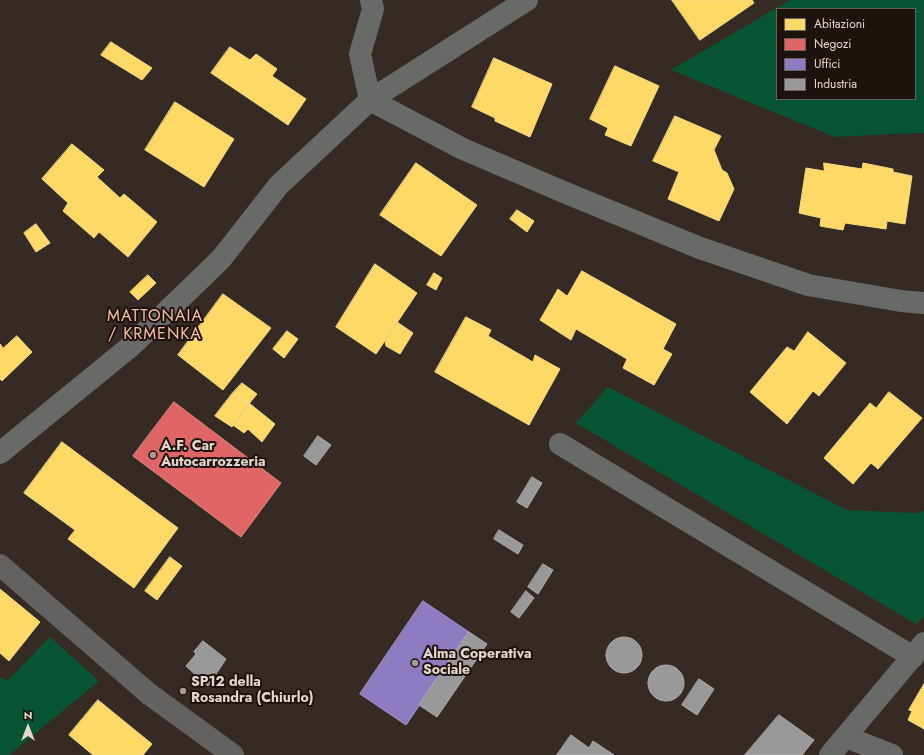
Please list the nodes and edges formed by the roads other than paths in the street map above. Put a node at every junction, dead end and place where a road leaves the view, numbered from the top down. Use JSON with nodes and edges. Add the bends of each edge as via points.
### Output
{"nodes":[{"id":1,"x":371,"y":0,"type":"edge"},
{"id":2,"x":527,"y":0,"type":"edge"},
{"id":3,"x":370,"y":100,"type":"junction"},
{"id":4,"x":924,"y":303,"type":"edge"},
{"id":5,"x":560,"y":444,"type":"dead end"},
{"id":6,"x":0,"y":453,"type":"edge"},
{"id":7,"x":0,"y":565,"type":"edge"},
{"id":8,"x":918,"y":650,"type":"edge"},
{"id":9,"x":846,"y":737,"type":"junction"},
{"id":10,"x":233,"y":755,"type":"edge"},
{"id":11,"x":830,"y":755,"type":"edge"},
{"id":12,"x":892,"y":755,"type":"edge"}],
"edges":[{"from":1,"to":3,"type":"street","via":[[373,9],[360,54]]},
{"from":2,"to":3,"type":"street"},
{"from":3,"to":4,"type":"street","via":[[463,149],[700,248],[808,285]]},
{"from":3,"to":6,"type":"street","via":[[279,185],[221,259],[142,335]]},
{"from":5,"to":8,"type":"street"},
{"from":7,"to":10,"type":"main road","via":[[149,694]]},
{"from":8,"to":9,"type":"street"},
{"from":9,"to":11,"type":"street"},
{"from":9,"to":12,"type":"street"}]}
